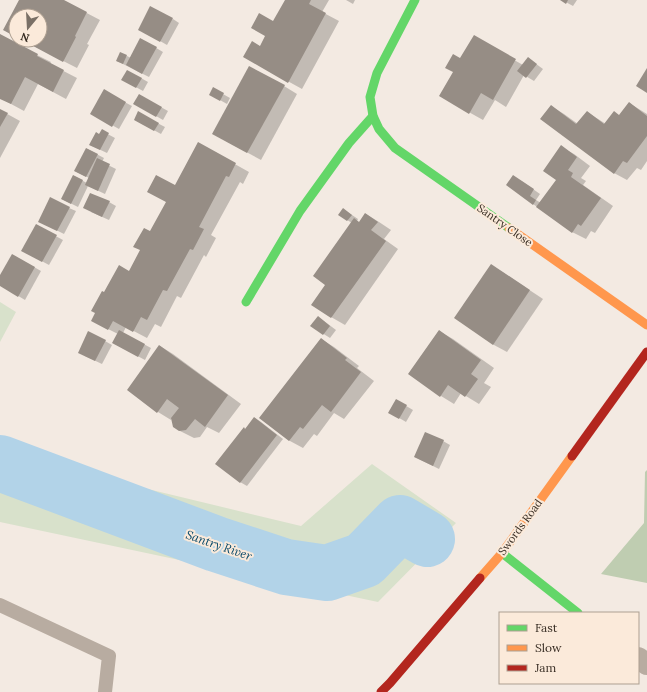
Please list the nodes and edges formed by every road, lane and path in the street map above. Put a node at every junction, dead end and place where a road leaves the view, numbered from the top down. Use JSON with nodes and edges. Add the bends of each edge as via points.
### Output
{"nodes":[{"id":1,"x":415,"y":0,"type":"edge"},
{"id":2,"x":373,"y":116,"type":"junction"},
{"id":3,"x":246,"y":302,"type":"dead end"},
{"id":4,"x":647,"y":325,"type":"edge"},
{"id":5,"x":647,"y":352,"type":"edge"},
{"id":6,"x":502,"y":553,"type":"junction"},
{"id":7,"x":0,"y":605,"type":"edge"},
{"id":8,"x":577,"y":612,"type":"edge"},
{"id":9,"x":105,"y":692,"type":"edge"},
{"id":10,"x":380,"y":692,"type":"edge"}],
"edges":[{"from":1,"to":2,"type":"street","name":"Santry Close","via":[[377,73],[370,97]]},
{"from":2,"to":3,"type":"street","via":[[300,211]]},
{"from":2,"to":4,"type":"street","name":"Santry Close","via":[[379,129],[395,148]]},
{"from":5,"to":6,"type":"street","name":"Swords Road"},
{"from":6,"to":8,"type":"street"},
{"from":6,"to":10,"type":"street","name":"Swords Road"},
{"from":7,"to":9,"type":"lane","via":[[109,656]]}]}
